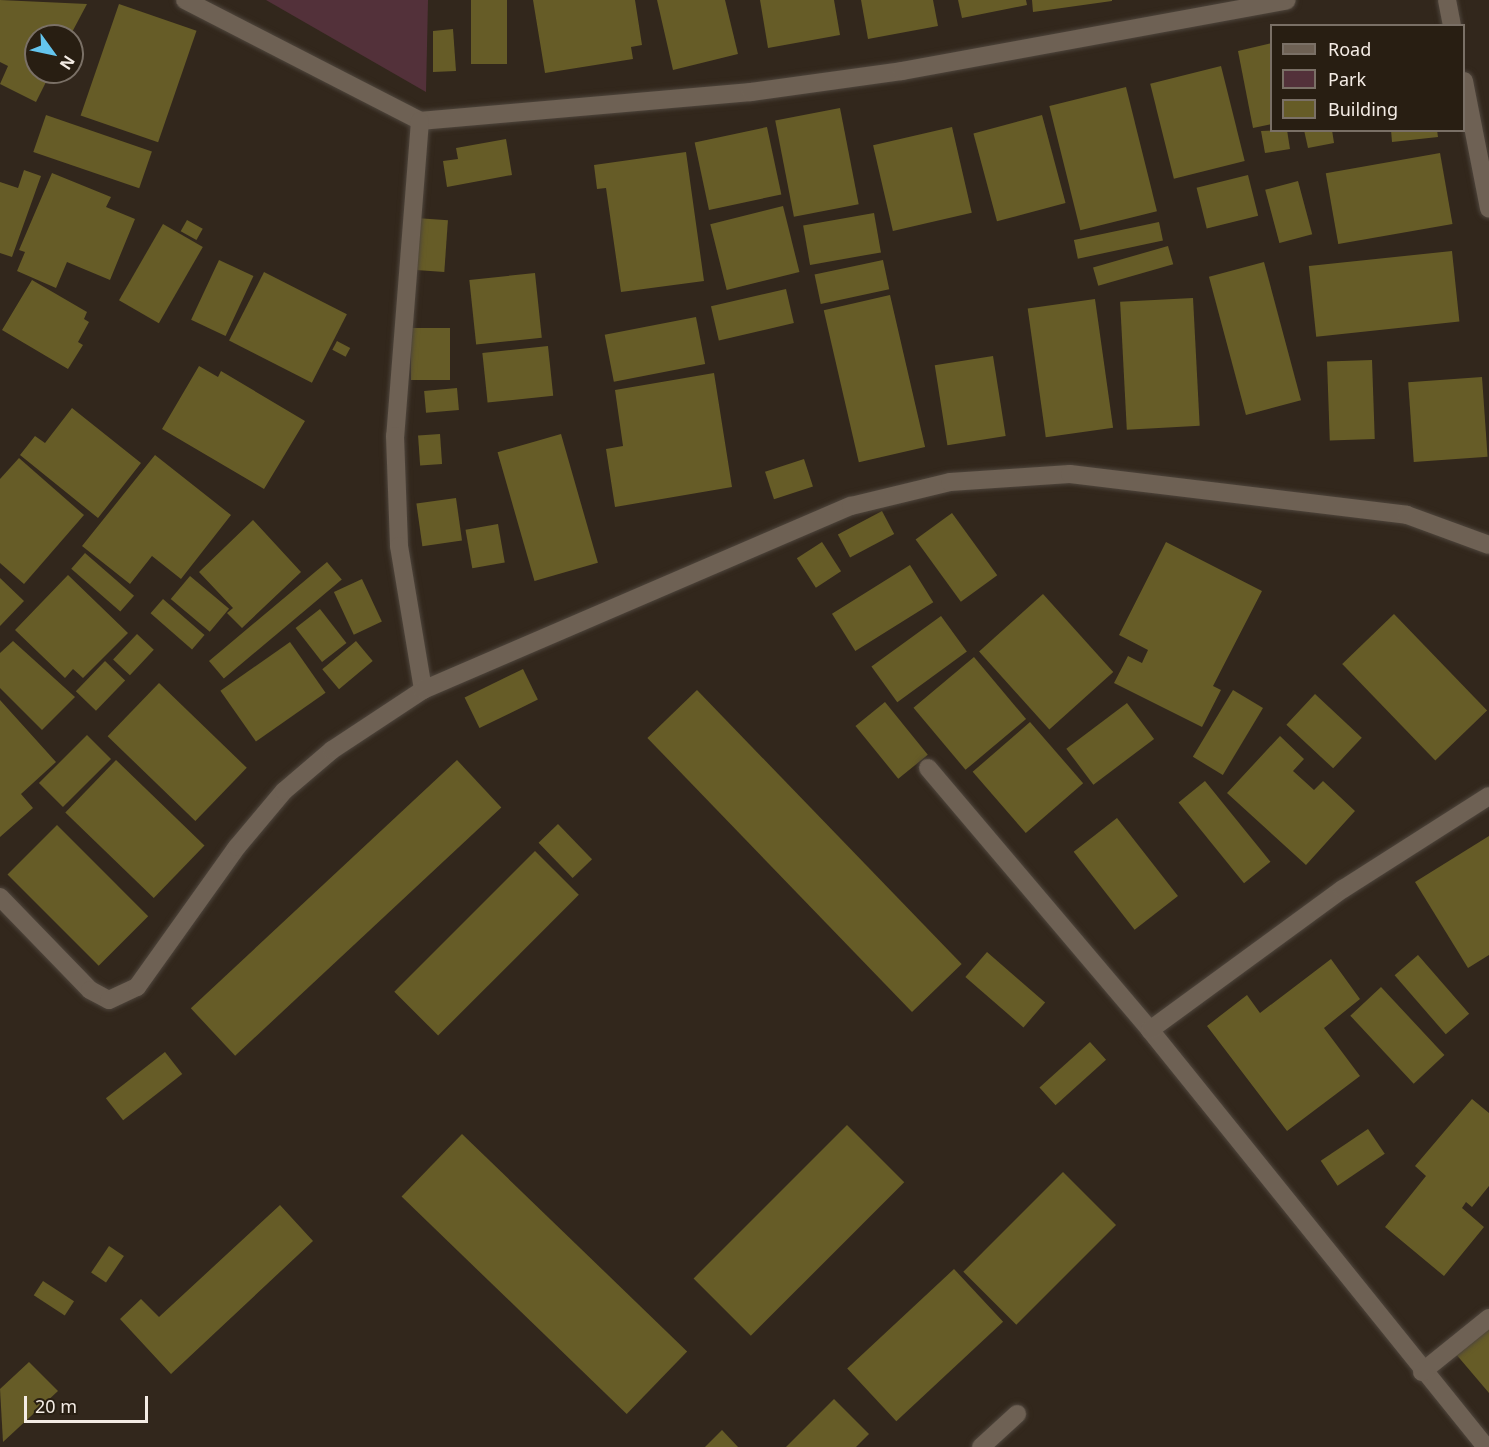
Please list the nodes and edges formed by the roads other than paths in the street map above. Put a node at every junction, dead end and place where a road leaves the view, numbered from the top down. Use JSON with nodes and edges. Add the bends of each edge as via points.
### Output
{"nodes":[{"id":1,"x":185,"y":0,"type":"edge"},
{"id":2,"x":1287,"y":0,"type":"edge"},
{"id":3,"x":1447,"y":0,"type":"edge"},
{"id":4,"x":1452,"y":24,"type":"edge"},
{"id":5,"x":1465,"y":86,"type":"edge"},
{"id":6,"x":420,"y":121,"type":"junction"},
{"id":7,"x":1489,"y":209,"type":"edge"},
{"id":8,"x":1489,"y":545,"type":"edge"},
{"id":9,"x":423,"y":690,"type":"junction"},
{"id":10,"x":928,"y":768,"type":"dead end"},
{"id":11,"x":1489,"y":796,"type":"edge"},
{"id":12,"x":0,"y":897,"type":"edge"},
{"id":13,"x":1150,"y":1030,"type":"junction"},
{"id":14,"x":1489,"y":1318,"type":"edge"},
{"id":15,"x":1422,"y":1372,"type":"junction"},
{"id":16,"x":1017,"y":1414,"type":"dead end"},
{"id":17,"x":981,"y":1447,"type":"edge"},
{"id":18,"x":1486,"y":1447,"type":"edge"}],
"edges":[{"from":1,"to":6,"type":"street"},
{"from":2,"to":6,"type":"street","via":[[902,72],[751,92]]},
{"from":3,"to":4,"type":"street"},
{"from":5,"to":7,"type":"street"},
{"from":6,"to":9,"type":"street","via":[[395,436],[399,546]]},
{"from":8,"to":9,"type":"street","via":[[1407,515],[1082,476],[950,482],[851,506]]},
{"from":9,"to":12,"type":"street","via":[[332,750],[284,792],[237,847],[137,987],[109,1000],[90,990]]},
{"from":10,"to":13,"type":"street"},
{"from":11,"to":13,"type":"street","via":[[1343,889]]},
{"from":13,"to":15,"type":"street"},
{"from":14,"to":15,"type":"street"},
{"from":15,"to":18,"type":"street"},
{"from":16,"to":17,"type":"street"}]}
